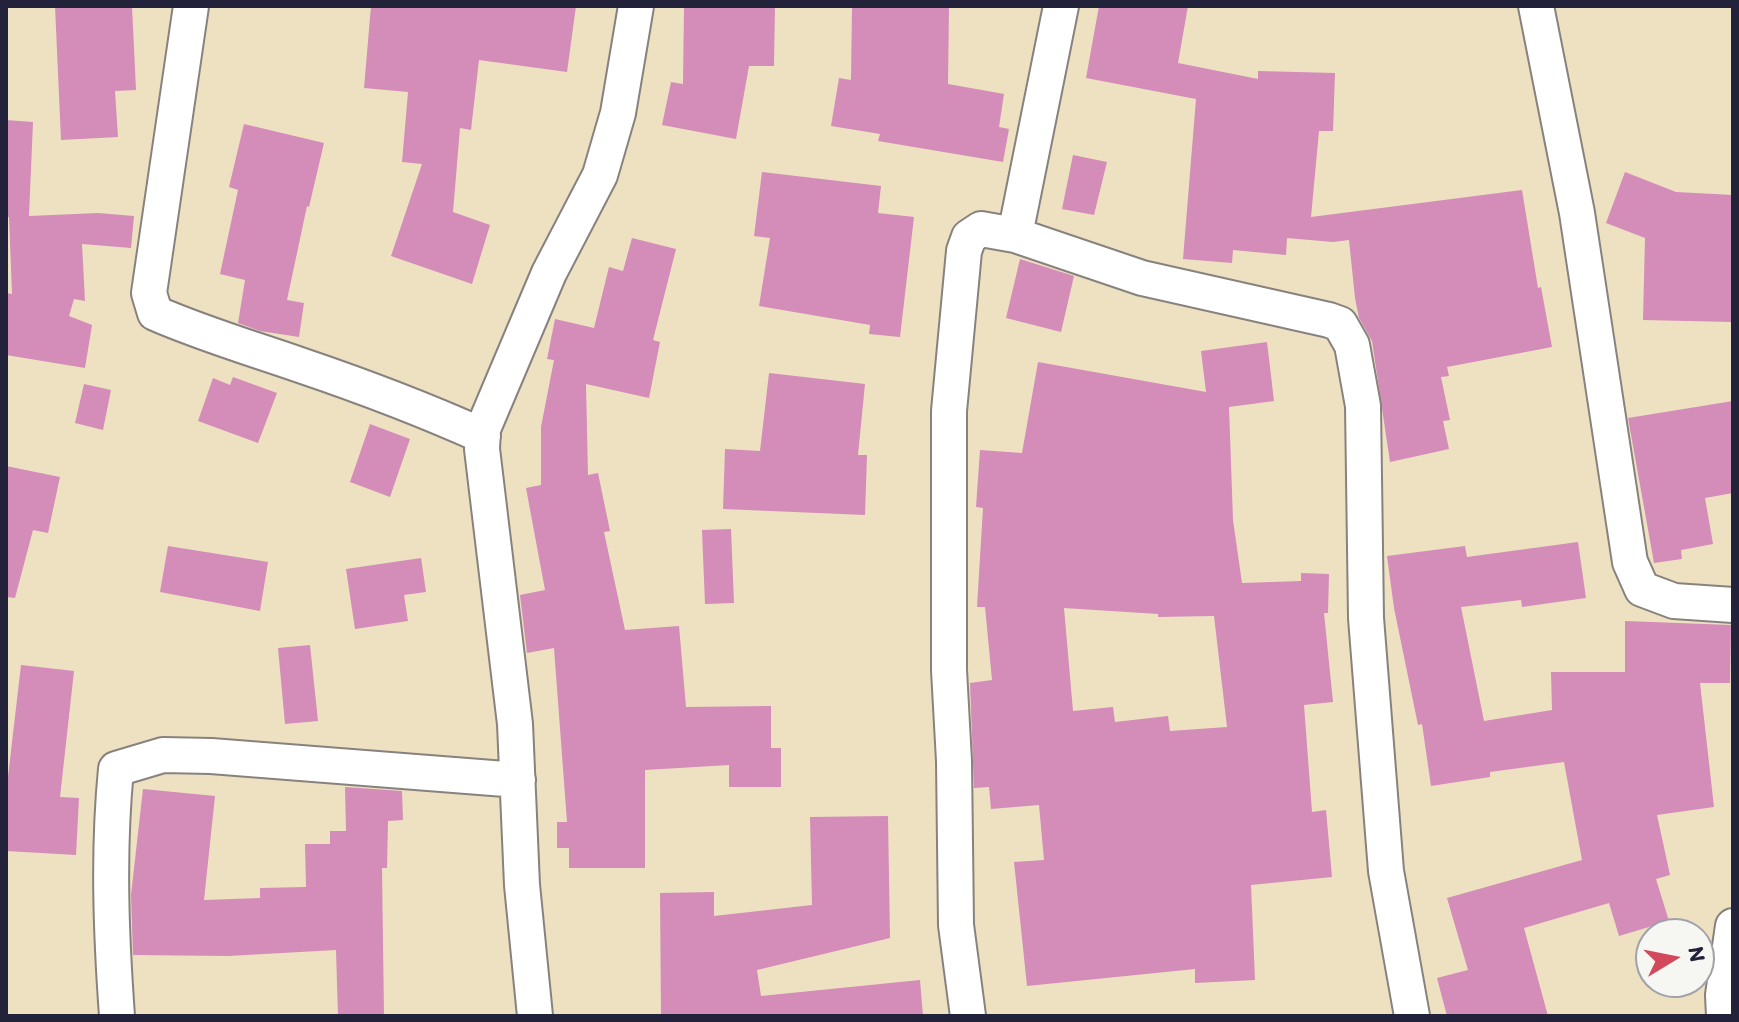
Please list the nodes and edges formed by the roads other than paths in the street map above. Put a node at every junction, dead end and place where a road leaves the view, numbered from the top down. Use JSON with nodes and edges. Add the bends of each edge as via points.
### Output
{"nodes":[{"id":1,"x":191,"y":6,"type":"edge"},
{"id":2,"x":636,"y":6,"type":"edge"},
{"id":3,"x":1061,"y":6,"type":"edge"},
{"id":4,"x":1536,"y":6,"type":"edge"},
{"id":5,"x":1015,"y":235,"type":"junction"},
{"id":6,"x":483,"y":436,"type":"junction"},
{"id":7,"x":1733,"y":605,"type":"edge"},
{"id":8,"x":518,"y":780,"type":"junction"},
{"id":9,"x":1733,"y":926,"type":"edge"},
{"id":10,"x":117,"y":1016,"type":"edge"},
{"id":11,"x":535,"y":1016,"type":"edge"},
{"id":12,"x":968,"y":1016,"type":"edge"},
{"id":13,"x":1412,"y":1016,"type":"edge"},
{"id":14,"x":1724,"y":1016,"type":"edge"}],
"edges":[{"from":1,"to":6,"type":"street","via":[[149,293],[155,313]]},
{"from":2,"to":6,"type":"street","via":[[618,113],[600,175],[549,273]]},
{"from":3,"to":5,"type":"street"},
{"from":4,"to":7,"type":"street","via":[[1577,213],[1630,562],[1642,589],[1674,601]]},
{"from":5,"to":12,"type":"street","via":[[981,229],[969,237],[949,411],[956,925]]},
{"from":5,"to":13,"type":"street","via":[[1142,278],[1329,320],[1346,331],[1363,406],[1366,618],[1386,871]]},
{"from":6,"to":8,"type":"street"},
{"from":8,"to":10,"type":"street","via":[[211,756],[163,755],[116,769],[111,923]]},
{"from":8,"to":11,"type":"street"},
{"from":9,"to":14,"type":"street"}]}
